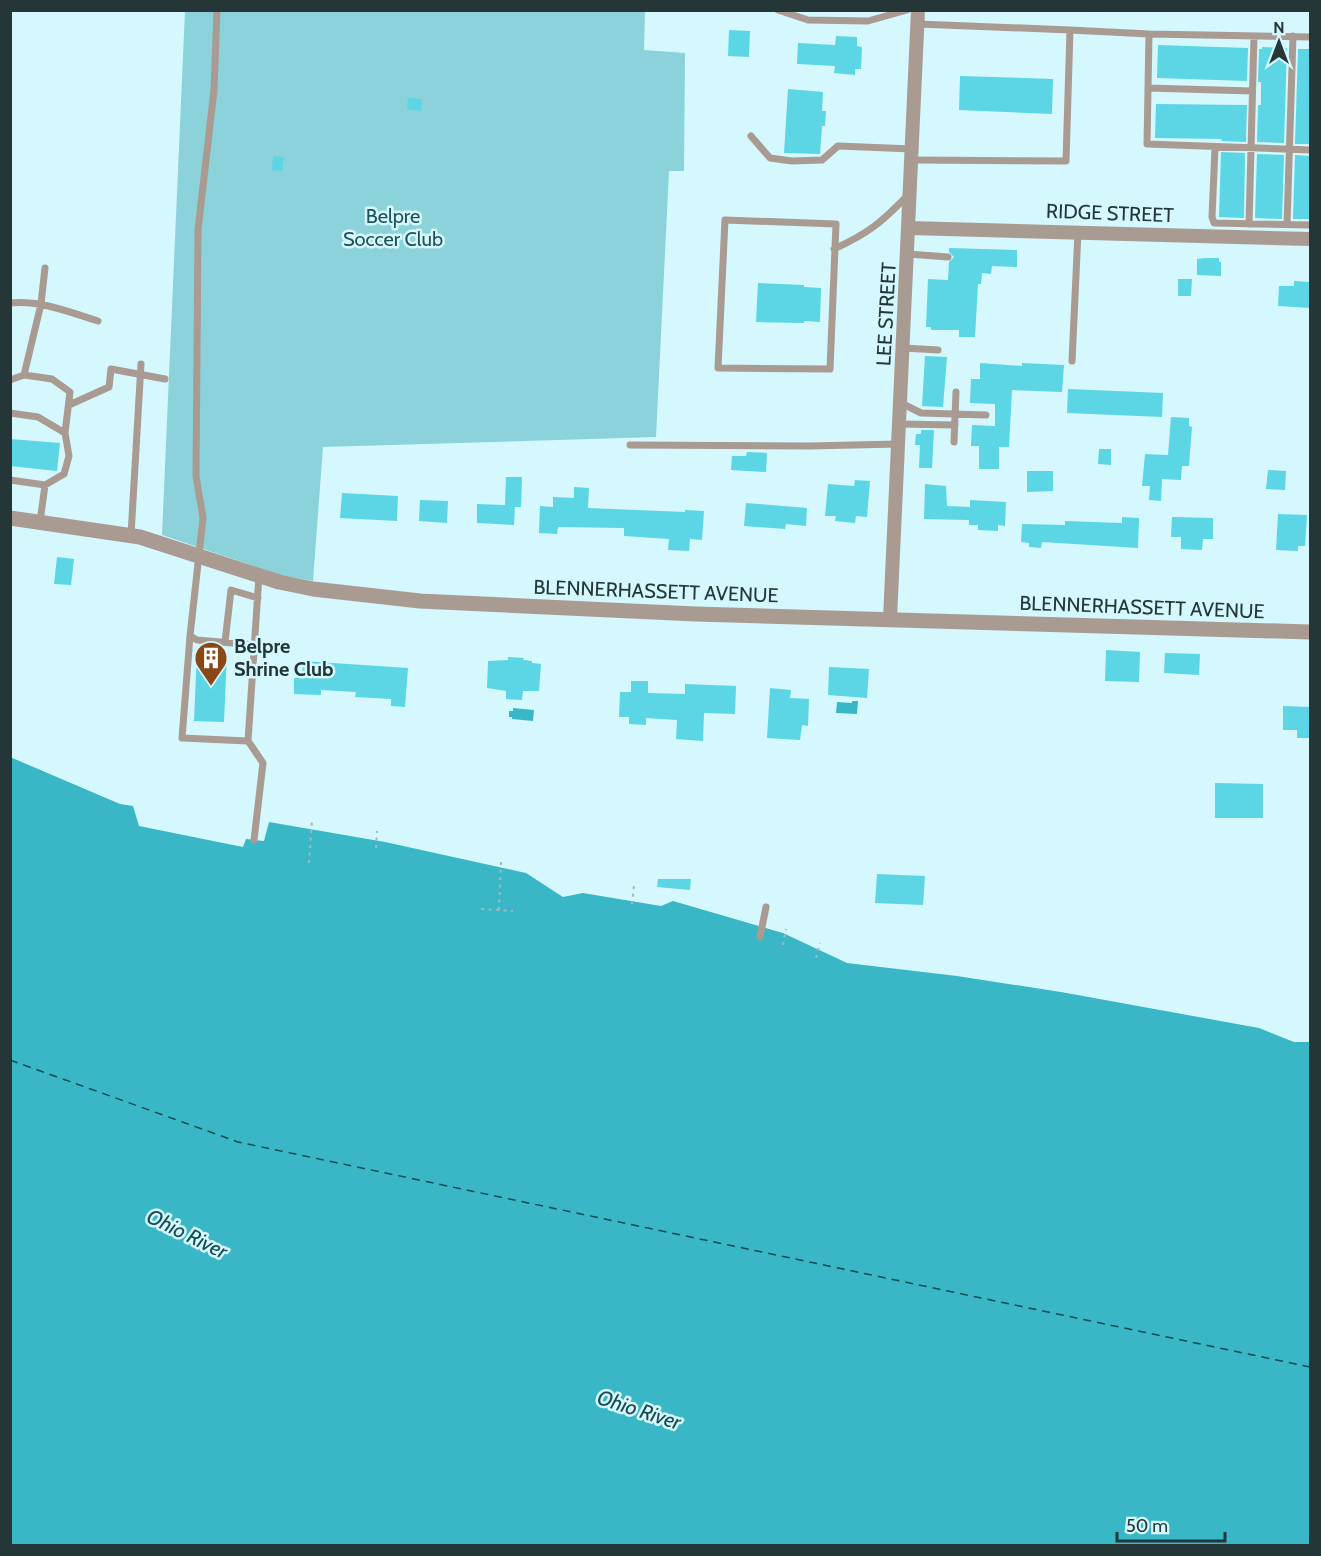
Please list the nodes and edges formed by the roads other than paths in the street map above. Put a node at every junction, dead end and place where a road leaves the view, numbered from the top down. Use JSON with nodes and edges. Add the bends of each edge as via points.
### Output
{"nodes":[{"id":1,"x":217,"y":10,"type":"edge"},
{"id":2,"x":778,"y":10,"type":"edge"},
{"id":3,"x":907,"y":10,"type":"edge"},
{"id":4,"x":892,"y":12,"type":"edge"},
{"id":5,"x":918,"y":17,"type":"edge"},
{"id":6,"x":1071,"y":30,"type":"junction"},
{"id":7,"x":1149,"y":34,"type":"junction"},
{"id":8,"x":1254,"y":36,"type":"junction"},
{"id":9,"x":1293,"y":36,"type":"junction"},
{"id":10,"x":1311,"y":37,"type":"edge"},
{"id":11,"x":1148,"y":88,"type":"junction"},
{"id":12,"x":1252,"y":91,"type":"junction"},
{"id":13,"x":751,"y":136,"type":"dead end"},
{"id":14,"x":1215,"y":148,"type":"junction"},
{"id":15,"x":1251,"y":148,"type":"junction"},
{"id":16,"x":1289,"y":149,"type":"junction"},
{"id":17,"x":1311,"y":150,"type":"edge"},
{"id":18,"x":912,"y":155,"type":"junction"},
{"id":19,"x":910,"y":192,"type":"junction"},
{"id":20,"x":1249,"y":224,"type":"junction"},
{"id":21,"x":1287,"y":225,"type":"junction"},
{"id":22,"x":1311,"y":225,"type":"edge"},
{"id":23,"x":909,"y":228,"type":"junction"},
{"id":24,"x":1078,"y":231,"type":"junction"},
{"id":25,"x":1311,"y":239,"type":"edge"},
{"id":26,"x":834,"y":249,"type":"junction"},
{"id":27,"x":908,"y":254,"type":"junction"},
{"id":28,"x":948,"y":256,"type":"dead end"},
{"id":29,"x":45,"y":268,"type":"dead end"},
{"id":30,"x":10,"y":303,"type":"edge"},
{"id":31,"x":41,"y":304,"type":"junction"},
{"id":32,"x":98,"y":321,"type":"dead end"},
{"id":33,"x":904,"y":348,"type":"junction"},
{"id":34,"x":938,"y":350,"type":"dead end"},
{"id":35,"x":1072,"y":362,"type":"dead end"},
{"id":36,"x":141,"y":364,"type":"dead end"},
{"id":37,"x":141,"y":374,"type":"junction"},
{"id":38,"x":24,"y":375,"type":"junction"},
{"id":39,"x":165,"y":379,"type":"dead end"},
{"id":40,"x":10,"y":380,"type":"edge"},
{"id":41,"x":956,"y":392,"type":"dead end"},
{"id":42,"x":901,"y":403,"type":"junction"},
{"id":43,"x":69,"y":405,"type":"junction"},
{"id":44,"x":10,"y":413,"type":"edge"},
{"id":45,"x":955,"y":414,"type":"junction"},
{"id":46,"x":986,"y":415,"type":"dead end"},
{"id":47,"x":900,"y":424,"type":"junction"},
{"id":48,"x":955,"y":425,"type":"junction"},
{"id":49,"x":65,"y":434,"type":"junction"},
{"id":50,"x":954,"y":442,"type":"dead end"},
{"id":51,"x":899,"y":444,"type":"junction"},
{"id":52,"x":630,"y":445,"type":"dead end"},
{"id":53,"x":10,"y":480,"type":"edge"},
{"id":54,"x":45,"y":485,"type":"junction"},
{"id":55,"x":10,"y":518,"type":"edge"},
{"id":56,"x":40,"y":522,"type":"junction"},
{"id":57,"x":131,"y":535,"type":"junction"},
{"id":58,"x":199,"y":555,"type":"junction"},
{"id":59,"x":259,"y":575,"type":"junction"},
{"id":60,"x":258,"y":598,"type":"junction"},
{"id":61,"x":891,"y":619,"type":"junction"},
{"id":62,"x":1311,"y":632,"type":"edge"},
{"id":63,"x":190,"y":636,"type":"junction"},
{"id":64,"x":225,"y":642,"type":"junction"},
{"id":65,"x":255,"y":645,"type":"junction"},
{"id":66,"x":248,"y":741,"type":"junction"},
{"id":67,"x":254,"y":840,"type":"dead end"},
{"id":68,"x":766,"y":907,"type":"dead end"},
{"id":69,"x":760,"y":937,"type":"dead end"}],
"edges":[{"from":1,"to":58,"type":"lane","via":[[214,90],[198,230],[196,476],[203,518]]},
{"from":2,"to":4,"type":"lane","via":[[808,20],[868,21]]},
{"from":3,"to":4,"type":"lane"},
{"from":5,"to":6,"type":"lane"},
{"from":5,"to":18,"type":"street","name":"LEE STREET"},
{"from":6,"to":7,"type":"lane"},
{"from":6,"to":18,"type":"lane","via":[[1066,161]]},
{"from":7,"to":8,"type":"lane"},
{"from":7,"to":11,"type":"lane"},
{"from":8,"to":9,"type":"lane"},
{"from":8,"to":12,"type":"lane"},
{"from":9,"to":10,"type":"lane"},
{"from":9,"to":16,"type":"lane"},
{"from":11,"to":12,"type":"lane"},
{"from":11,"to":14,"type":"lane","via":[[1147,144]]},
{"from":12,"to":15,"type":"lane"},
{"from":13,"to":18,"type":"lane","via":[[770,158],[792,161],[822,160],[838,146]]},
{"from":14,"to":15,"type":"lane"},
{"from":14,"to":20,"type":"lane","via":[[1214,223]]},
{"from":15,"to":16,"type":"lane"},
{"from":15,"to":20,"type":"lane"},
{"from":16,"to":17,"type":"lane"},
{"from":16,"to":21,"type":"lane"},
{"from":18,"to":19,"type":"street","name":"LEE STREET"},
{"from":19,"to":23,"type":"street","name":"LEE STREET"},
{"from":19,"to":26,"type":"lane","via":[[862,237]]},
{"from":20,"to":21,"type":"lane"},
{"from":21,"to":22,"type":"lane"},
{"from":23,"to":24,"type":"street","name":"RIDGE STREET"},
{"from":23,"to":27,"type":"street","name":"LEE STREET"},
{"from":24,"to":25,"type":"street","name":"RIDGE STREET"},
{"from":24,"to":35,"type":"lane"},
{"from":26,"to":26,"type":"lane","via":[[830,369],[718,368],[725,220],[836,224]]},
{"from":27,"to":28,"type":"lane"},
{"from":27,"to":33,"type":"street","name":"LEE STREET"},
{"from":29,"to":31,"type":"lane"},
{"from":30,"to":31,"type":"lane"},
{"from":31,"to":32,"type":"lane"},
{"from":31,"to":38,"type":"lane"},
{"from":33,"to":34,"type":"lane"},
{"from":33,"to":42,"type":"street","name":"LEE STREET"},
{"from":36,"to":37,"type":"lane"},
{"from":37,"to":39,"type":"lane"},
{"from":37,"to":43,"type":"lane","via":[[111,369],[109,387]]},
{"from":37,"to":57,"type":"lane"},
{"from":38,"to":40,"type":"lane"},
{"from":38,"to":43,"type":"lane","via":[[52,379],[70,392]]},
{"from":41,"to":45,"type":"lane"},
{"from":42,"to":45,"type":"lane","via":[[921,413]]},
{"from":42,"to":47,"type":"street","name":"LEE STREET"},
{"from":43,"to":49,"type":"lane"},
{"from":44,"to":49,"type":"lane","via":[[38,417]]},
{"from":45,"to":46,"type":"lane"},
{"from":45,"to":48,"type":"lane"},
{"from":47,"to":48,"type":"lane"},
{"from":47,"to":51,"type":"street","name":"LEE STREET"},
{"from":48,"to":50,"type":"lane"},
{"from":49,"to":54,"type":"lane","via":[[69,456],[64,474]]},
{"from":51,"to":52,"type":"lane"},
{"from":51,"to":61,"type":"street","name":"LEE STREET"},
{"from":53,"to":54,"type":"lane"},
{"from":54,"to":56,"type":"lane"},
{"from":55,"to":56,"type":"street","name":"BLENNERHASSETT AVENUE"},
{"from":56,"to":57,"type":"street","name":"BLENNERHASSETT AVENUE"},
{"from":57,"to":58,"type":"street","name":"BLENNERHASSETT AVENUE"},
{"from":58,"to":59,"type":"street","name":"BLENNERHASSETT AVENUE"},
{"from":58,"to":63,"type":"lane"},
{"from":59,"to":60,"type":"lane"},
{"from":59,"to":61,"type":"street","name":"BLENNERHASSETT AVENUE","via":[[313,590],[420,602]]},
{"from":60,"to":64,"type":"lane","via":[[231,590]]},
{"from":60,"to":65,"type":"lane"},
{"from":61,"to":62,"type":"street","name":"BLENNERHASSETT AVENUE"},
{"from":63,"to":64,"type":"lane"},
{"from":63,"to":66,"type":"lane","via":[[182,738]]},
{"from":64,"to":65,"type":"lane"},
{"from":65,"to":66,"type":"lane"},
{"from":66,"to":67,"type":"lane","via":[[263,763]]},
{"from":68,"to":69,"type":"lane"}]}
